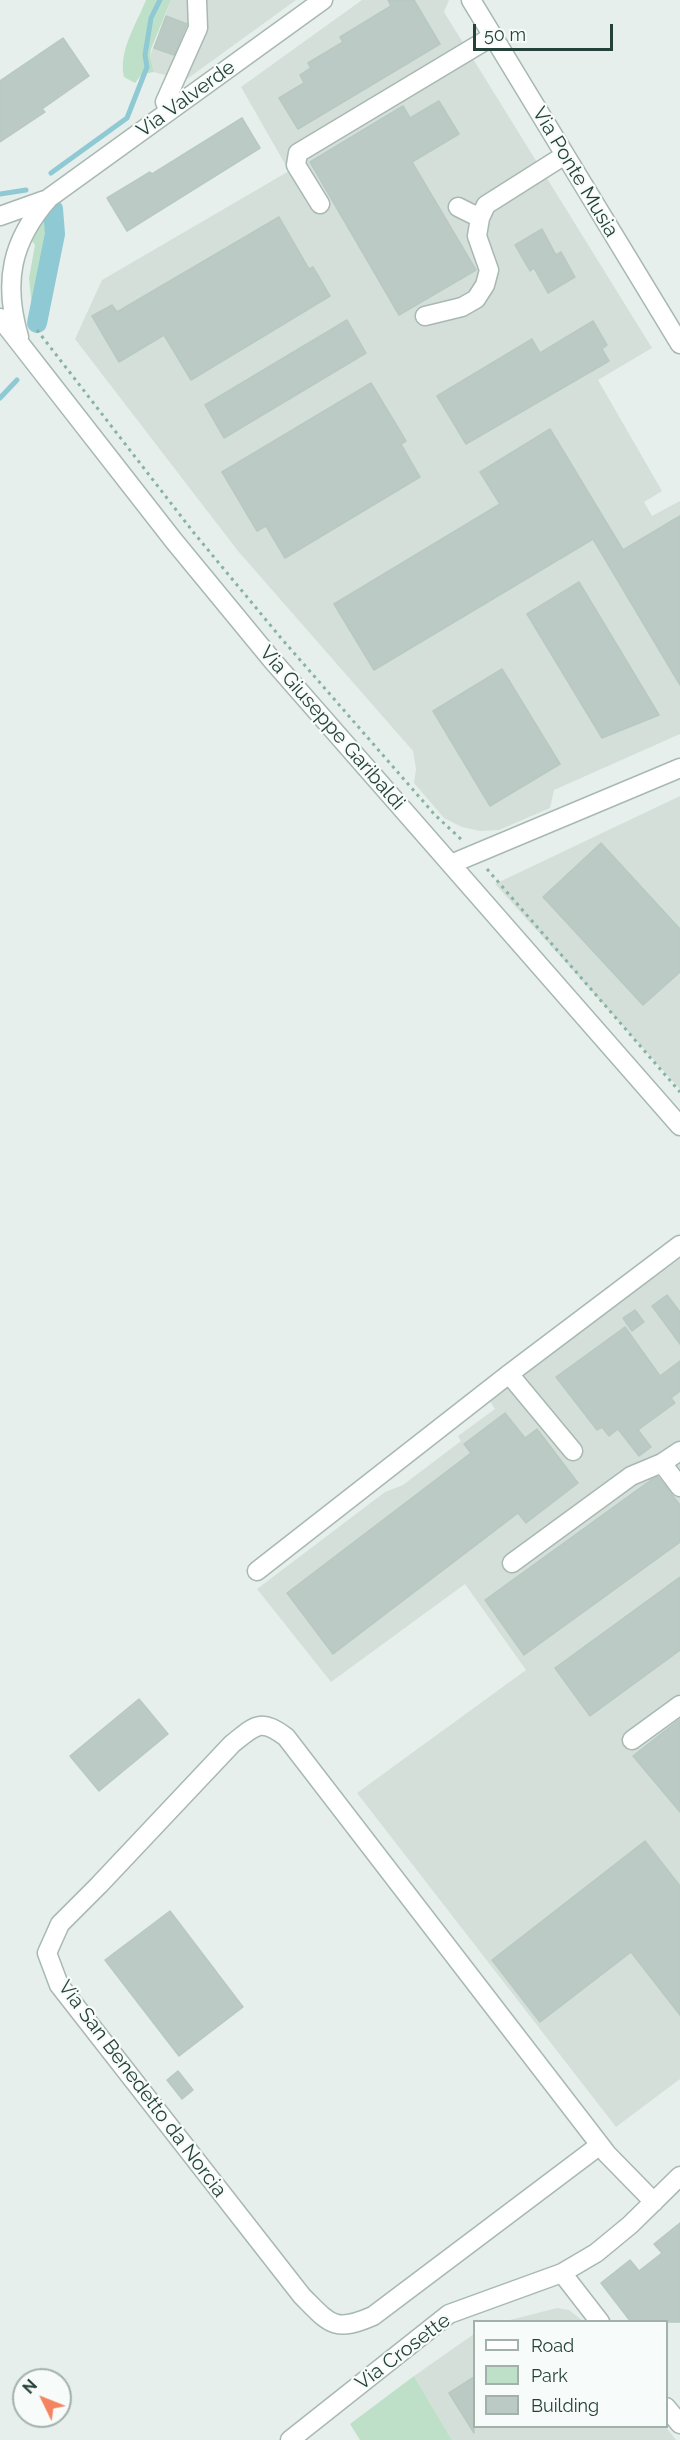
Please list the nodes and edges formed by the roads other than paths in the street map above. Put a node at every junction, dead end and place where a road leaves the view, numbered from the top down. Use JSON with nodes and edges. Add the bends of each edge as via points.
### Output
{"nodes":[{"id":1,"x":197,"y":0,"type":"edge"},
{"id":2,"x":323,"y":0,"type":"edge"},
{"id":3,"x":471,"y":0,"type":"edge"},
{"id":4,"x":493,"y":36,"type":"junction"},
{"id":5,"x":169,"y":111,"type":"junction"},
{"id":6,"x":565,"y":154,"type":"junction"},
{"id":7,"x":49,"y":198,"type":"junction"},
{"id":8,"x":320,"y":204,"type":"dead end"},
{"id":9,"x":458,"y":207,"type":"dead end"},
{"id":10,"x":0,"y":216,"type":"edge"},
{"id":11,"x":480,"y":218,"type":"junction"},
{"id":12,"x":7,"y":260,"type":"edge"},
{"id":13,"x":425,"y":316,"type":"dead end"},
{"id":14,"x":0,"y":318,"type":"edge"},
{"id":15,"x":21,"y":344,"type":"junction"},
{"id":16,"x":680,"y":344,"type":"edge"},
{"id":17,"x":680,"y":768,"type":"edge"},
{"id":18,"x":451,"y":864,"type":"junction"},
{"id":19,"x":680,"y":1126,"type":"edge"},
{"id":20,"x":680,"y":1245,"type":"edge"},
{"id":21,"x":509,"y":1374,"type":"junction"},
{"id":22,"x":573,"y":1451,"type":"dead end"},
{"id":23,"x":680,"y":1451,"type":"edge"},
{"id":24,"x":662,"y":1463,"type":"junction"},
{"id":25,"x":680,"y":1487,"type":"edge"},
{"id":26,"x":512,"y":1563,"type":"dead end"},
{"id":27,"x":257,"y":1571,"type":"dead end"},
{"id":28,"x":680,"y":1705,"type":"edge"},
{"id":29,"x":632,"y":1740,"type":"dead end"},
{"id":30,"x":600,"y":2145,"type":"junction"},
{"id":31,"x":680,"y":2176,"type":"edge"},
{"id":32,"x":654,"y":2202,"type":"junction"},
{"id":33,"x":562,"y":2273,"type":"junction"},
{"id":34,"x":598,"y":2320,"type":"edge"},
{"id":35,"x":668,"y":2409,"type":"edge"},
{"id":36,"x":680,"y":2424,"type":"edge"},
{"id":37,"x":290,"y":2440,"type":"edge"}],
"edges":[{"from":1,"to":5,"type":"street","via":[[198,28],[165,102]]},
{"from":2,"to":5,"type":"street","name":"Via Valverde"},
{"from":3,"to":4,"type":"street","name":"Via Ponte Musia"},
{"from":4,"to":6,"type":"street","name":"Via Ponte Musia"},
{"from":4,"to":8,"type":"street","via":[[298,153],[296,165]]},
{"from":5,"to":7,"type":"street","name":"Via Valverde"},
{"from":6,"to":11,"type":"street","via":[[486,205]]},
{"from":6,"to":16,"type":"street","name":"Via Ponte Musia"},
{"from":7,"to":10,"type":"street","name":"Via Valverde"},
{"from":7,"to":12,"type":"street","name":"Via Valverde"},
{"from":9,"to":11,"type":"street"},
{"from":11,"to":13,"type":"street","via":[[477,236],[489,270],[485,285],[476,299],[462,307]]},
{"from":12,"to":15,"type":"street","name":"Via Valverde"},
{"from":14,"to":15,"type":"street","name":"Via Giuseppe Garibaldi"},
{"from":15,"to":18,"type":"street","name":"Via Giuseppe Garibaldi","via":[[272,660]]},
{"from":17,"to":18,"type":"street"},
{"from":18,"to":19,"type":"street","name":"Via Giuseppe Garibaldi"},
{"from":20,"to":21,"type":"street"},
{"from":21,"to":22,"type":"street"},
{"from":21,"to":27,"type":"street"},
{"from":23,"to":24,"type":"street"},
{"from":24,"to":25,"type":"street"},
{"from":24,"to":26,"type":"street","via":[[631,1476]]},
{"from":28,"to":29,"type":"street"},
{"from":30,"to":30,"type":"street","name":"Via San Benedetto da Norcia","via":[[286,1737],[271,1726],[250,1730],[232,1744],[60,1924],[47,1953],[59,1985],[302,2296],[329,2322],[351,2326],[373,2316]]},
{"from":30,"to":32,"type":"street","name":"Via San Benedetto da Norcia"},
{"from":31,"to":32,"type":"street","name":"Via Crosette"},
{"from":32,"to":33,"type":"street","name":"Via Crosette","via":[[596,2253]]},
{"from":33,"to":34,"type":"street"},
{"from":33,"to":37,"type":"street","name":"Via Crosette","via":[[449,2314]]},
{"from":35,"to":36,"type":"street"}]}
